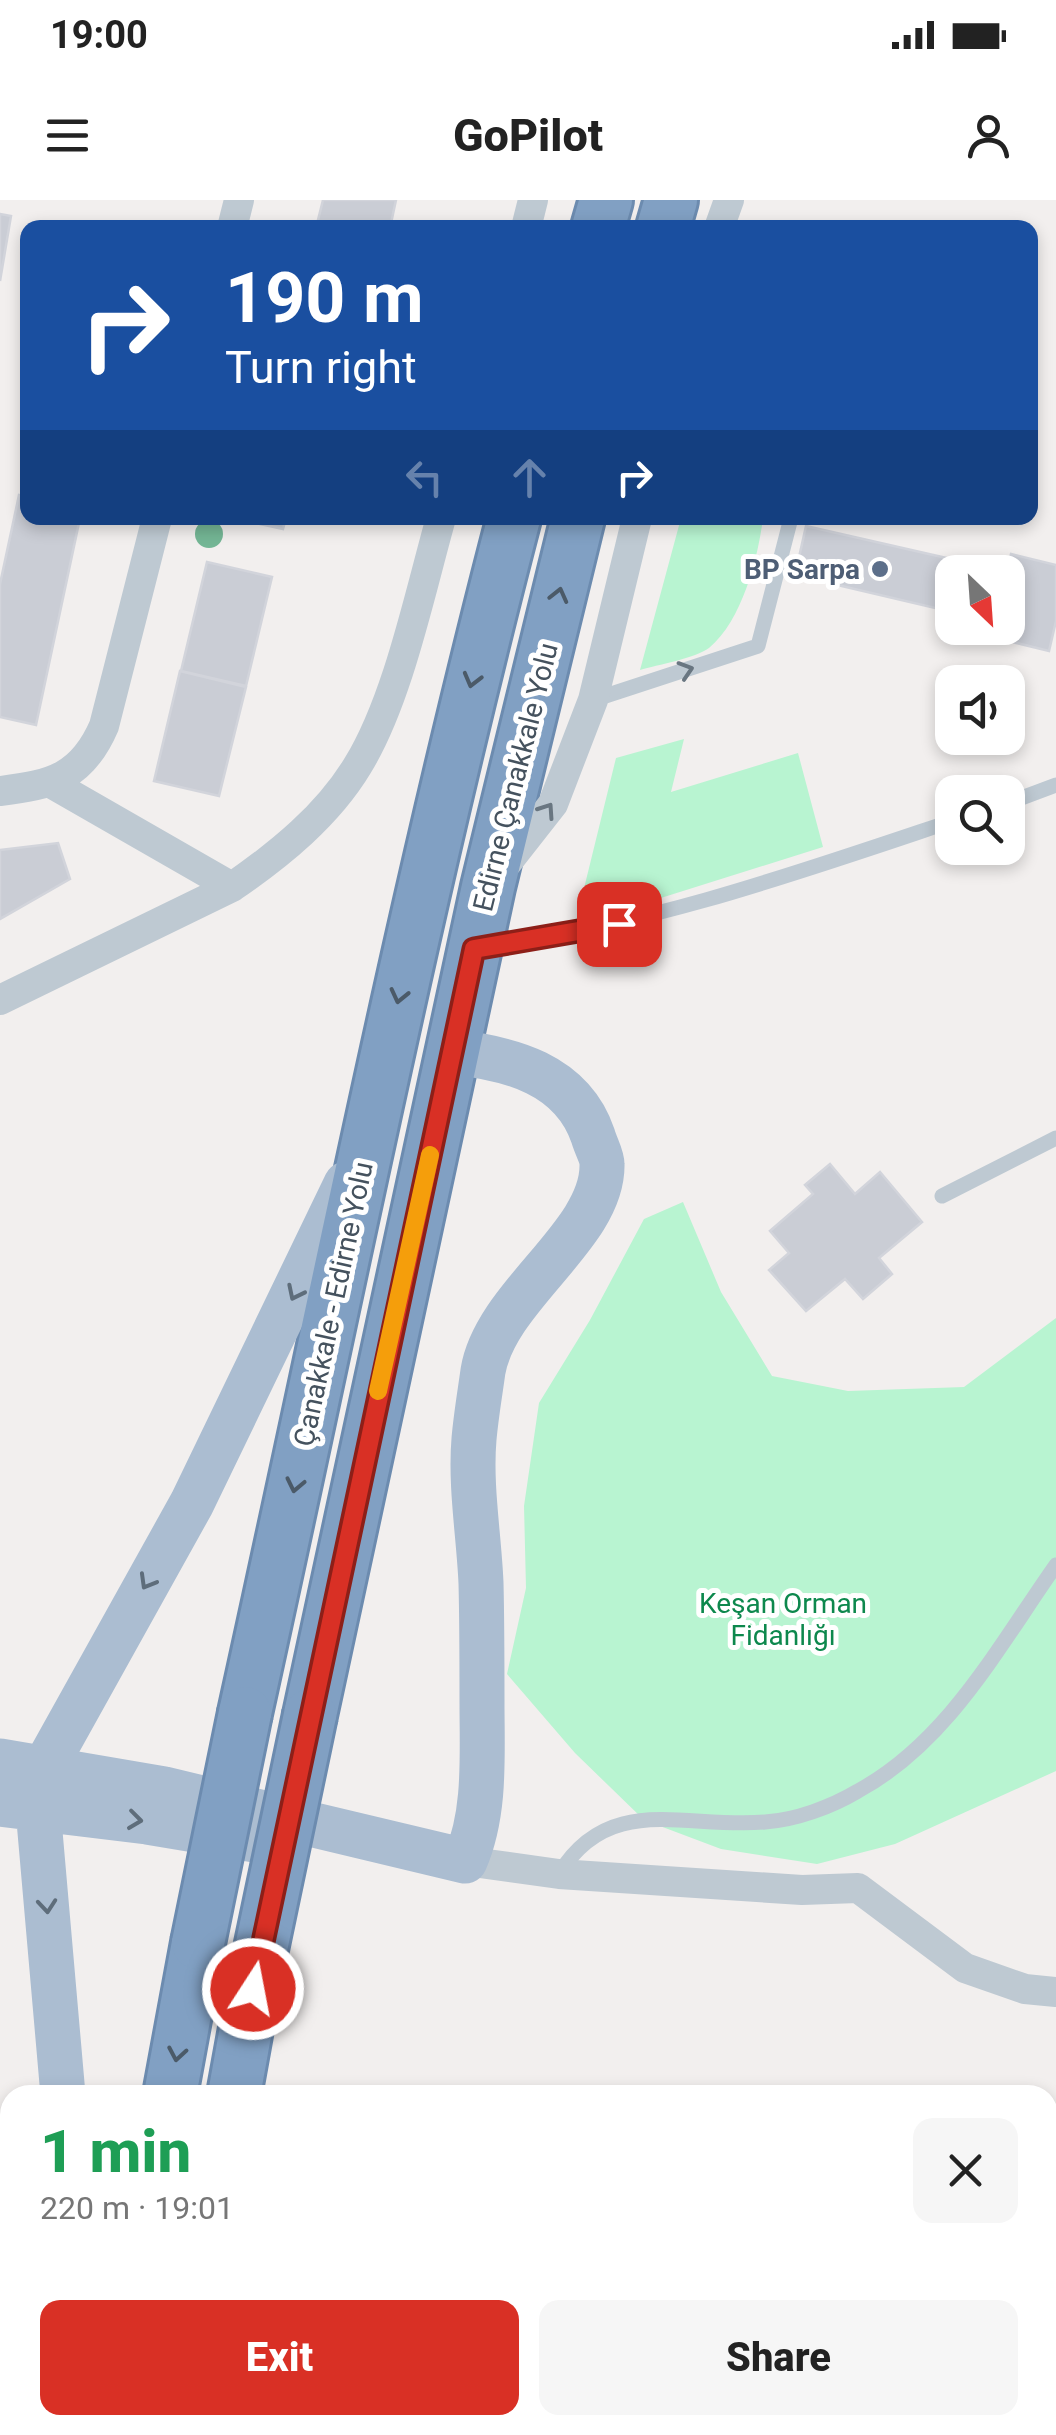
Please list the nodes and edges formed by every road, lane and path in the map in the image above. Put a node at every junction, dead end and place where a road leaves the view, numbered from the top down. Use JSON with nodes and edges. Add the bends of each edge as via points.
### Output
{"nodes":[{"id":1,"x":156,"y":525,"type":"edge"},
{"id":2,"x":439,"y":525,"type":"edge"},
{"id":3,"x":512,"y":525,"type":"edge"},
{"id":4,"x":576,"y":525,"type":"edge"},
{"id":5,"x":635,"y":525,"type":"edge"},
{"id":6,"x":789,"y":525,"type":"edge"},
{"id":7,"x":594,"y":700,"type":"junction"},
{"id":8,"x":49,"y":782,"type":"junction"},
{"id":9,"x":1056,"y":785,"type":"edge"},
{"id":10,"x":0,"y":791,"type":"edge"},
{"id":11,"x":1025,"y":797,"type":"edge"},
{"id":12,"x":935,"y":827,"type":"edge"},
{"id":13,"x":232,"y":887,"type":"junction"},
{"id":14,"x":488,"y":887,"type":"junction"},
{"id":15,"x":474,"y":949,"type":"junction"},
{"id":16,"x":0,"y":1000,"type":"edge"},
{"id":17,"x":452,"y":1052,"type":"junction"},
{"id":18,"x":1056,"y":1138,"type":"edge"},
{"id":19,"x":366,"y":1142,"type":"junction"},
{"id":20,"x":942,"y":1196,"type":"dead end"},
{"id":21,"x":1056,"y":1566,"type":"edge"},
{"id":22,"x":0,"y":1761,"type":"edge"},
{"id":23,"x":27,"y":1794,"type":"edge"},
{"id":24,"x":466,"y":1861,"type":"junction"},
{"id":25,"x":558,"y":1874,"type":"junction"},
{"id":26,"x":1056,"y":1992,"type":"edge"},
{"id":27,"x":62,"y":2085,"type":"edge"},
{"id":28,"x":172,"y":2085,"type":"edge"},
{"id":29,"x":236,"y":2085,"type":"edge"}],
"edges":[{"from":1,"to":8,"type":"street","via":[[104,726],[74,770]]},
{"from":2,"to":13,"type":"street","via":[[394,680],[360,762],[308,826]]},
{"from":3,"to":19,"type":"highway","name":"Çanakkale - Edirne Yolu","one_way":true},
{"from":14,"to":4,"type":"highway","name":"Edirne Çanakkale Yolu","one_way":true},
{"from":5,"to":7,"type":"street"},
{"from":7,"to":6,"type":"lane","one_way":true,"via":[[758,646]]},
{"from":14,"to":7,"type":"street","one_way":true,"via":[[553,804]]},
{"from":8,"to":10,"type":"street"},
{"from":8,"to":13,"type":"street"},
{"from":9,"to":11,"type":"lane"},
{"from":12,"to":15,"type":"lane","via":[[672,912]]},
{"from":13,"to":16,"type":"street"},
{"from":14,"to":15,"type":"highway","name":"Edirne Çanakkale Yolu"},
{"from":15,"to":17,"type":"highway","name":"Edirne Çanakkale Yolu"},
{"from":17,"to":24,"type":"main road","via":[[496,1056],[562,1090],[588,1122],[602,1164],[592,1204],[504,1318],[484,1365],[474,1442],[482,1758],[476,1836]]},
{"from":17,"to":29,"type":"highway","name":"Edirne Çanakkale Yolu","bridge":true},
{"from":18,"to":20,"type":"lane"},
{"from":19,"to":23,"type":"main road","one_way":true,"via":[[192,1504]]},
{"from":19,"to":28,"type":"highway","name":"Çanakkale - Edirne Yolu","one_way":true,"bridge":true},
{"from":21,"to":25,"type":"lane","via":[[946,1722],[888,1774],[826,1806],[766,1822],[622,1822],[594,1833]]},
{"from":22,"to":23,"type":"main road"},
{"from":23,"to":24,"type":"main road","via":[[164,1789]]},
{"from":23,"to":27,"type":"main road","one_way":true},
{"from":24,"to":25,"type":"street"},
{"from":25,"to":26,"type":"street","via":[[858,1888],[965,1968],[1025,1989]]}]}
